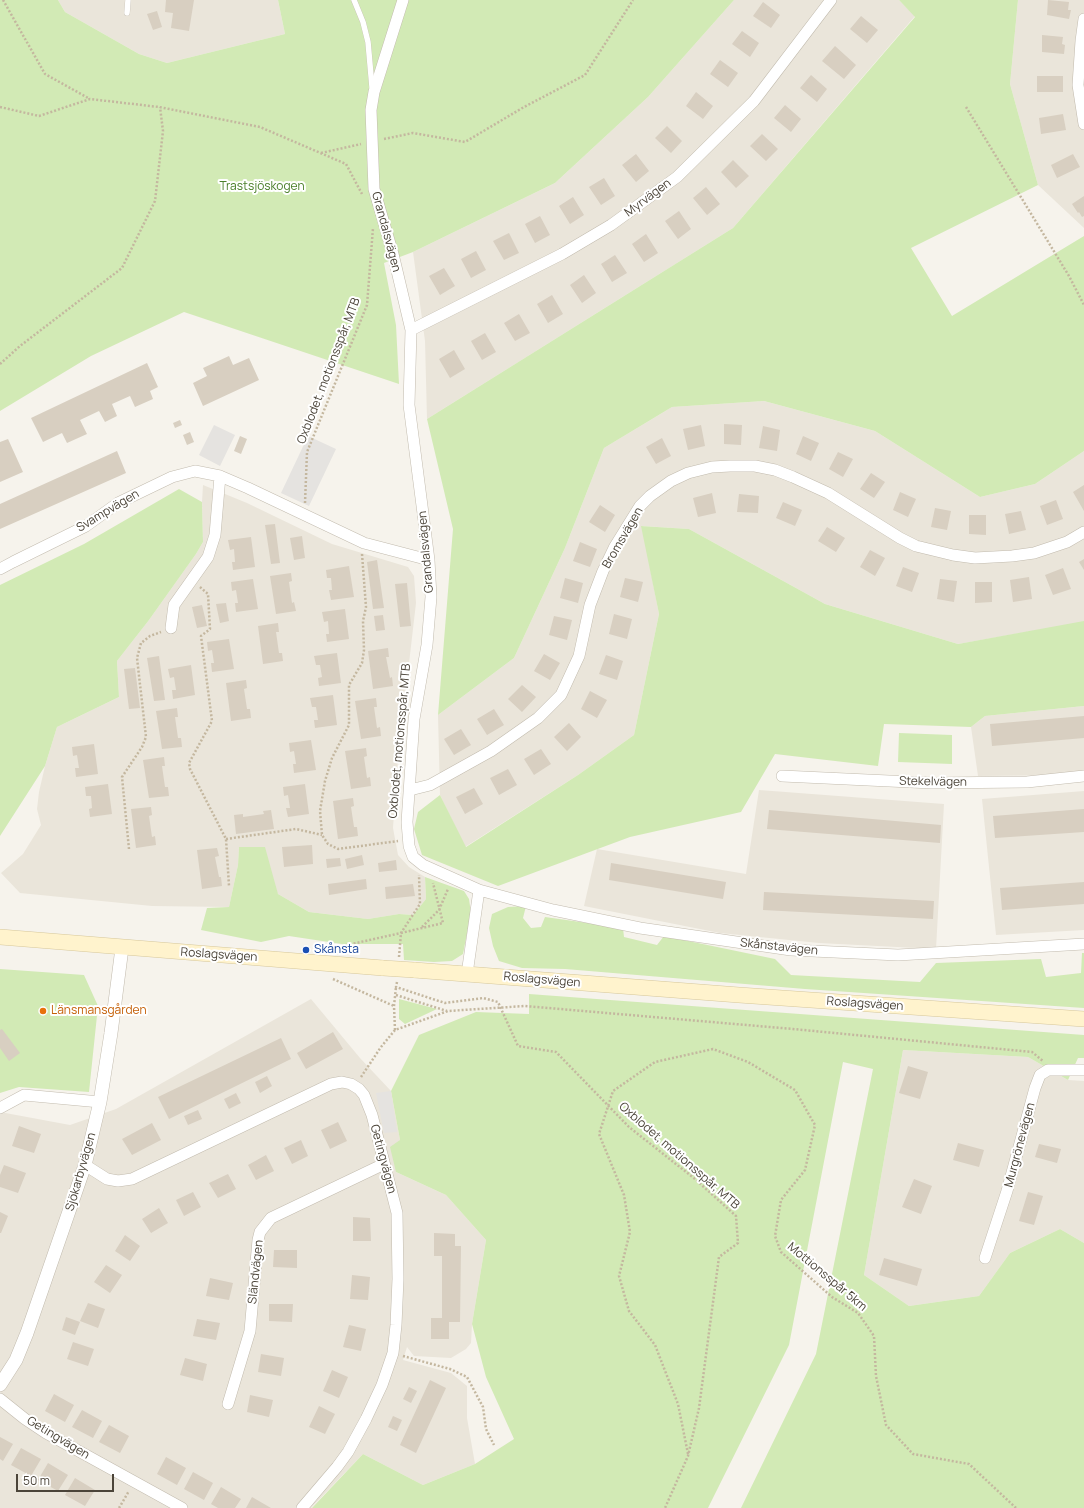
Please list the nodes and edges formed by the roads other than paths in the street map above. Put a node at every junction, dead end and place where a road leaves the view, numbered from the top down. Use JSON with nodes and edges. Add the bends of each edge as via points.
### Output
{"nodes":[{"id":1,"x":128,"y":0,"type":"edge"},
{"id":2,"x":354,"y":0,"type":"edge"},
{"id":3,"x":403,"y":0,"type":"edge"},
{"id":4,"x":831,"y":0,"type":"edge"},
{"id":5,"x":127,"y":13,"type":"dead end"},
{"id":6,"x":1084,"y":19,"type":"edge"},
{"id":7,"x":374,"y":92,"type":"junction"},
{"id":8,"x":1084,"y":124,"type":"edge"},
{"id":9,"x":411,"y":330,"type":"junction"},
{"id":10,"x":220,"y":476,"type":"junction"},
{"id":11,"x":1084,"y":532,"type":"edge"},
{"id":12,"x":428,"y":560,"type":"junction"},
{"id":13,"x":0,"y":569,"type":"edge"},
{"id":14,"x":171,"y":628,"type":"road end"},
{"id":15,"x":782,"y":776,"type":"dead end"},
{"id":16,"x":1084,"y":776,"type":"edge"},
{"id":17,"x":410,"y":790,"type":"junction"},
{"id":18,"x":479,"y":890,"type":"junction"},
{"id":19,"x":0,"y":937,"type":"edge"},
{"id":20,"x":1084,"y":944,"type":"edge"},
{"id":21,"x":122,"y":948,"type":"junction"},
{"id":22,"x":467,"y":974,"type":"junction"},
{"id":23,"x":1084,"y":1019,"type":"edge"},
{"id":24,"x":1084,"y":1070,"type":"edge"},
{"id":25,"x":100,"y":1102,"type":"junction"},
{"id":26,"x":0,"y":1108,"type":"edge"},
{"id":27,"x":384,"y":1164,"type":"junction"},
{"id":28,"x":85,"y":1165,"type":"junction"},
{"id":29,"x":985,"y":1258,"type":"dead end"},
{"id":30,"x":0,"y":1385,"type":"edge"},
{"id":31,"x":0,"y":1399,"type":"edge"},
{"id":32,"x":228,"y":1404,"type":"dead end"},
{"id":33,"x":182,"y":1508,"type":"edge"},
{"id":34,"x":302,"y":1508,"type":"edge"}],
"edges":[{"from":1,"to":5,"type":"lane"},
{"from":2,"to":7,"type":"lane","name":"Grandalsvägen","via":[[368,42]]},
{"from":3,"to":7,"type":"street","name":"Grandalsvägen"},
{"from":4,"to":9,"type":"street","name":"Myrvägen","via":[[754,101],[677,177],[611,225],[562,254]]},
{"from":6,"to":8,"type":"street","via":[[1078,85]]},
{"from":7,"to":9,"type":"street","name":"Grandalsvägen","via":[[371,110],[374,189]]},
{"from":9,"to":12,"type":"street","name":"Grandalsvägen","via":[[409,405]]},
{"from":10,"to":12,"type":"street","name":"Svampvägen","via":[[364,543]]},
{"from":10,"to":13,"type":"street","name":"Svampvägen","via":[[195,471],[172,476],[118,503],[86,526]]},
{"from":10,"to":14,"type":"street","via":[[215,535],[208,558],[174,605]]},
{"from":11,"to":17,"type":"street","name":"Bromsvägen","via":[[1067,542],[1034,553],[975,558],[953,555],[911,543],[828,493],[775,470],[755,466],[730,466],[688,473],[650,496],[640,506],[617,542],[590,604],[579,656],[561,694],[538,718],[491,751],[430,785]]},
{"from":12,"to":17,"type":"street","name":"Grandalsvägen","via":[[431,597],[427,645],[414,719]]},
{"from":15,"to":16,"type":"street","name":"Stekelvägen","via":[[932,783],[1027,782]]},
{"from":17,"to":18,"type":"street","name":"Grandalsvägen","via":[[407,822],[409,846],[413,857],[422,867]]},
{"from":18,"to":20,"type":"street","name":"Skånstavägen","via":[[554,910],[640,928],[791,950],[898,955]]},
{"from":18,"to":22,"type":"street"},
{"from":19,"to":21,"type":"main road","name":"Roslagsvägen"},
{"from":21,"to":22,"type":"main road","name":"Roslagsvägen","bridge":true},
{"from":21,"to":25,"type":"street","name":"Sjökarbyvägen"},
{"from":22,"to":23,"type":"main road","name":"Roslagsvägen"},
{"from":24,"to":29,"type":"street","name":"Murgrönevägen","via":[[1048,1070],[1037,1080],[1007,1191]]},
{"from":25,"to":26,"type":"street","via":[[24,1095]]},
{"from":25,"to":28,"type":"street","name":"Sjökarbyvägen"},
{"from":27,"to":28,"type":"street","name":"Getingvägen","via":[[364,1095],[355,1086],[338,1082],[323,1086],[132,1179],[107,1179]]},
{"from":27,"to":32,"type":"street","name":"Sländvägen","via":[[272,1218],[260,1232],[250,1331]]},
{"from":27,"to":34,"type":"street","name":"Getingvägen","via":[[394,1199],[398,1231],[393,1353],[382,1385],[348,1452]]},
{"from":28,"to":30,"type":"street","name":"Sjökarbyvägen","via":[[27,1333],[16,1360]]},
{"from":31,"to":33,"type":"street","name":"Getingvägen","via":[[46,1433]]}]}
